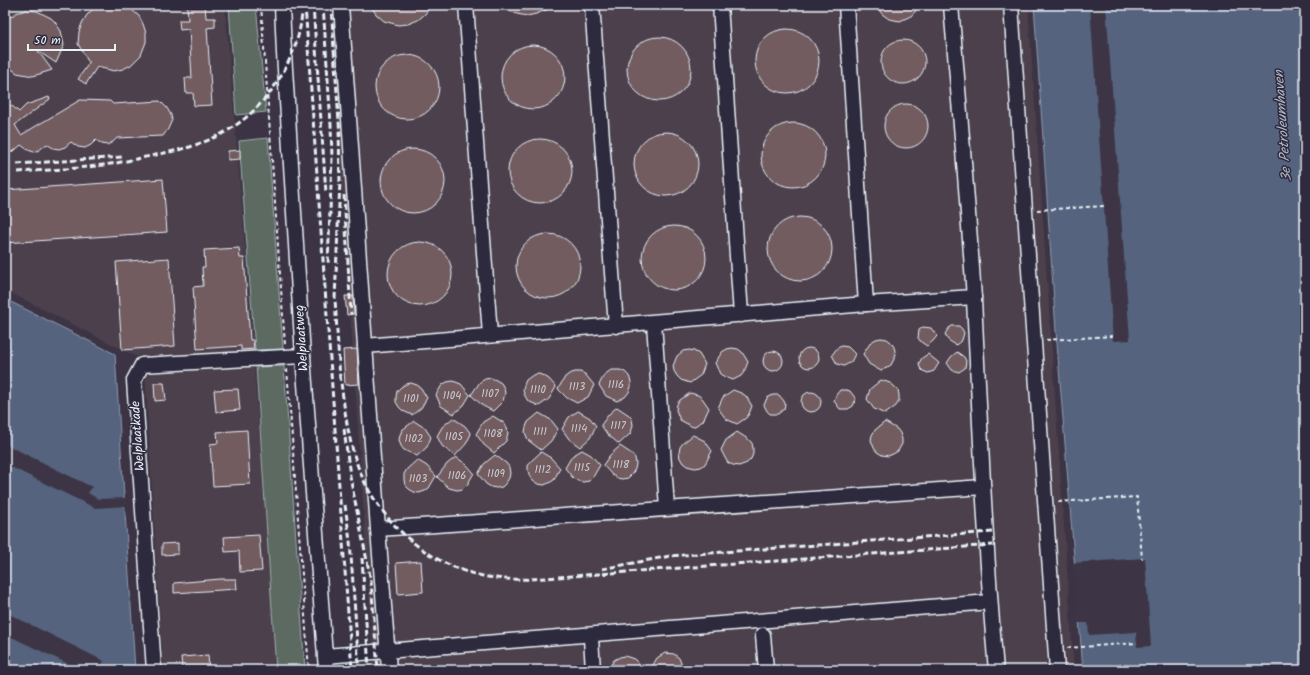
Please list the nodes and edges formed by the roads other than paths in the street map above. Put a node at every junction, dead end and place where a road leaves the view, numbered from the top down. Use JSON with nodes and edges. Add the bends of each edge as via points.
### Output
{"nodes":[{"id":1,"x":282,"y":5,"type":"edge"},
{"id":2,"x":342,"y":5,"type":"edge"},
{"id":3,"x":466,"y":5,"type":"edge"},
{"id":4,"x":592,"y":5,"type":"edge"},
{"id":5,"x":720,"y":5,"type":"edge"},
{"id":6,"x":846,"y":5,"type":"edge"},
{"id":7,"x":951,"y":5,"type":"edge"},
{"id":8,"x":1011,"y":5,"type":"edge"},
{"id":9,"x":974,"y":297,"type":"junction"},
{"id":10,"x":866,"y":304,"type":"junction"},
{"id":11,"x":742,"y":315,"type":"junction"},
{"id":12,"x":654,"y":322,"type":"junction"},
{"id":13,"x":616,"y":326,"type":"junction"},
{"id":14,"x":490,"y":335,"type":"junction"},
{"id":15,"x":365,"y":346,"type":"junction"},
{"id":16,"x":303,"y":356,"type":"junction"},
{"id":17,"x":983,"y":487,"type":"junction"},
{"id":18,"x":667,"y":508,"type":"junction"},
{"id":19,"x":378,"y":529,"type":"junction"},
{"id":20,"x":990,"y":602,"type":"junction"},
{"id":21,"x":764,"y":635,"type":"dead end"},
{"id":22,"x":591,"y":638,"type":"dead end"},
{"id":23,"x":388,"y":650,"type":"junction"},
{"id":24,"x":325,"y":656,"type":"junction"},
{"id":25,"x":154,"y":670,"type":"edge"},
{"id":26,"x":326,"y":670,"type":"edge"},
{"id":27,"x":389,"y":670,"type":"edge"},
{"id":28,"x":593,"y":670,"type":"edge"},
{"id":29,"x":766,"y":670,"type":"edge"},
{"id":30,"x":996,"y":670,"type":"edge"},
{"id":31,"x":1057,"y":670,"type":"edge"}],
"edges":[{"from":1,"to":16,"type":"lane","name":"Welplaatweg"},
{"from":2,"to":15,"type":"lane"},
{"from":3,"to":14,"type":"lane"},
{"from":4,"to":13,"type":"lane"},
{"from":5,"to":11,"type":"lane"},
{"from":6,"to":10,"type":"lane"},
{"from":7,"to":9,"type":"lane"},
{"from":8,"to":31,"type":"lane"},
{"from":9,"to":10,"type":"lane"},
{"from":9,"to":17,"type":"lane"},
{"from":10,"to":11,"type":"lane"},
{"from":11,"to":12,"type":"lane"},
{"from":12,"to":13,"type":"lane"},
{"from":12,"to":18,"type":"lane"},
{"from":13,"to":14,"type":"lane"},
{"from":14,"to":15,"type":"lane"},
{"from":15,"to":19,"type":"lane"},
{"from":16,"to":24,"type":"lane","name":"Welplaatweg"},
{"from":16,"to":25,"type":"lane","name":"Welplaatkade","via":[[142,365],[134,380],[140,501]]},
{"from":17,"to":18,"type":"lane"},
{"from":17,"to":20,"type":"lane"},
{"from":18,"to":19,"type":"lane"},
{"from":19,"to":23,"type":"lane"},
{"from":20,"to":23,"type":"lane"},
{"from":20,"to":30,"type":"lane"},
{"from":21,"to":29,"type":"lane"},
{"from":22,"to":28,"type":"lane"},
{"from":23,"to":24,"type":"lane"},
{"from":23,"to":27,"type":"lane"},
{"from":24,"to":26,"type":"lane","name":"Welplaatweg"}]}
